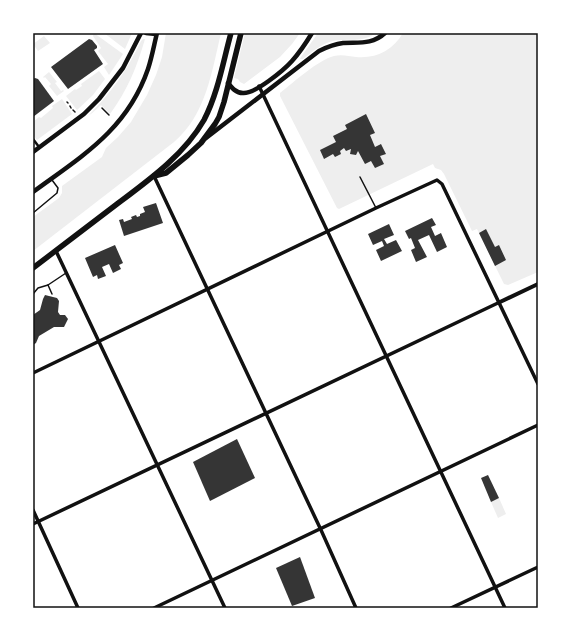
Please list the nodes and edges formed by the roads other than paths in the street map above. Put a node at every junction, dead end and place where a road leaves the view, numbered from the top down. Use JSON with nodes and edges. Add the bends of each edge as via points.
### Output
{"nodes":[{"id":1,"x":141,"y":33,"type":"edge"},
{"id":2,"x":146,"y":33,"type":"edge"},
{"id":3,"x":157,"y":33,"type":"edge"},
{"id":4,"x":231,"y":33,"type":"edge"},
{"id":5,"x":241,"y":33,"type":"edge"},
{"id":6,"x":312,"y":33,"type":"edge"},
{"id":7,"x":385,"y":33,"type":"edge"},
{"id":8,"x":228,"y":83,"type":"junction"},
{"id":9,"x":259,"y":86,"type":"junction"},
{"id":10,"x":263,"y":94,"type":"junction"},
{"id":11,"x":33,"y":139,"type":"edge"},
{"id":12,"x":203,"y":141,"type":"junction"},
{"id":13,"x":39,"y":147,"type":"junction"},
{"id":14,"x":33,"y":152,"type":"edge"},
{"id":15,"x":154,"y":176,"type":"junction"},
{"id":16,"x":360,"y":177,"type":"dead end"},
{"id":17,"x":51,"y":178,"type":"junction"},
{"id":18,"x":33,"y":192,"type":"edge"},
{"id":19,"x":376,"y":208,"type":"junction"},
{"id":20,"x":33,"y":213,"type":"edge"},
{"id":21,"x":328,"y":231,"type":"junction"},
{"id":22,"x":56,"y":251,"type":"junction"},
{"id":23,"x":33,"y":268,"type":"edge"},
{"id":24,"x":66,"y":273,"type":"junction"},
{"id":25,"x":48,"y":284,"type":"junction"},
{"id":26,"x":538,"y":284,"type":"edge"},
{"id":27,"x":208,"y":289,"type":"junction"},
{"id":28,"x":33,"y":294,"type":"edge"},
{"id":29,"x":52,"y":294,"type":"dead end"},
{"id":30,"x":500,"y":302,"type":"junction"},
{"id":31,"x":99,"y":342,"type":"junction"},
{"id":32,"x":386,"y":357,"type":"junction"},
{"id":33,"x":33,"y":373,"type":"edge"},
{"id":34,"x":538,"y":384,"type":"edge"},
{"id":35,"x":266,"y":414,"type":"junction"},
{"id":36,"x":538,"y":425,"type":"edge"},
{"id":37,"x":157,"y":466,"type":"junction"},
{"id":38,"x":440,"y":471,"type":"junction"},
{"id":39,"x":33,"y":510,"type":"edge"},
{"id":40,"x":38,"y":522,"type":"junction"},
{"id":41,"x":33,"y":524,"type":"edge"},
{"id":42,"x":320,"y":530,"type":"junction"},
{"id":43,"x":538,"y":567,"type":"edge"},
{"id":44,"x":212,"y":580,"type":"junction"},
{"id":45,"x":495,"y":587,"type":"junction"},
{"id":46,"x":78,"y":608,"type":"edge"},
{"id":47,"x":154,"y":608,"type":"edge"},
{"id":48,"x":225,"y":608,"type":"edge"},
{"id":49,"x":356,"y":608,"type":"edge"},
{"id":50,"x":451,"y":608,"type":"edge"},
{"id":51,"x":505,"y":608,"type":"edge"}],
"edges":[{"from":1,"to":13,"type":"main road","via":[[123,68],[98,99],[84,114]]},
{"from":2,"to":3,"type":"main road"},
{"from":3,"to":17,"type":"main road","via":[[148,70],[125,114],[92,148]]},
{"from":4,"to":15,"type":"main road","via":[[216,92],[203,121],[181,149]]},
{"from":5,"to":8,"type":"main road"},
{"from":6,"to":9,"type":"main road","via":[[288,65]]},
{"from":7,"to":10,"type":"main road","via":[[369,43],[343,43],[319,51]]},
{"from":8,"to":9,"type":"main road","via":[[241,93]]},
{"from":8,"to":12,"type":"main road","via":[[219,117]]},
{"from":9,"to":10,"type":"street"},
{"from":10,"to":12,"type":"main road"},
{"from":10,"to":21,"type":"street"},
{"from":11,"to":13,"type":"street"},
{"from":12,"to":15,"type":"main road","via":[[166,173]]},
{"from":13,"to":14,"type":"main road"},
{"from":15,"to":22,"type":"main road"},
{"from":15,"to":27,"type":"street"},
{"from":16,"to":19,"type":"lane"},
{"from":17,"to":18,"type":"main road"},
{"from":17,"to":20,"type":"lane","via":[[57,187],[57,193]]},
{"from":19,"to":21,"type":"street"},
{"from":19,"to":30,"type":"street","via":[[434,181],[440,181]]},
{"from":21,"to":27,"type":"street"},
{"from":21,"to":32,"type":"street"},
{"from":22,"to":23,"type":"main road"},
{"from":22,"to":24,"type":"street"},
{"from":24,"to":25,"type":"lane"},
{"from":24,"to":31,"type":"street"},
{"from":25,"to":28,"type":"lane","via":[[38,288]]},
{"from":25,"to":29,"type":"lane"},
{"from":26,"to":30,"type":"street"},
{"from":27,"to":31,"type":"street"},
{"from":27,"to":35,"type":"street"},
{"from":30,"to":32,"type":"street"},
{"from":30,"to":34,"type":"street"},
{"from":31,"to":33,"type":"street"},
{"from":31,"to":37,"type":"street"},
{"from":32,"to":35,"type":"street"},
{"from":32,"to":38,"type":"street"},
{"from":35,"to":37,"type":"street"},
{"from":35,"to":42,"type":"street"},
{"from":36,"to":38,"type":"street"},
{"from":37,"to":40,"type":"street"},
{"from":37,"to":44,"type":"street"},
{"from":38,"to":42,"type":"street"},
{"from":38,"to":45,"type":"street"},
{"from":39,"to":40,"type":"street"},
{"from":40,"to":41,"type":"street"},
{"from":40,"to":46,"type":"street"},
{"from":42,"to":44,"type":"street"},
{"from":42,"to":49,"type":"street"},
{"from":43,"to":45,"type":"street"},
{"from":44,"to":47,"type":"street"},
{"from":44,"to":48,"type":"street"},
{"from":45,"to":50,"type":"street"},
{"from":45,"to":51,"type":"street"}]}
